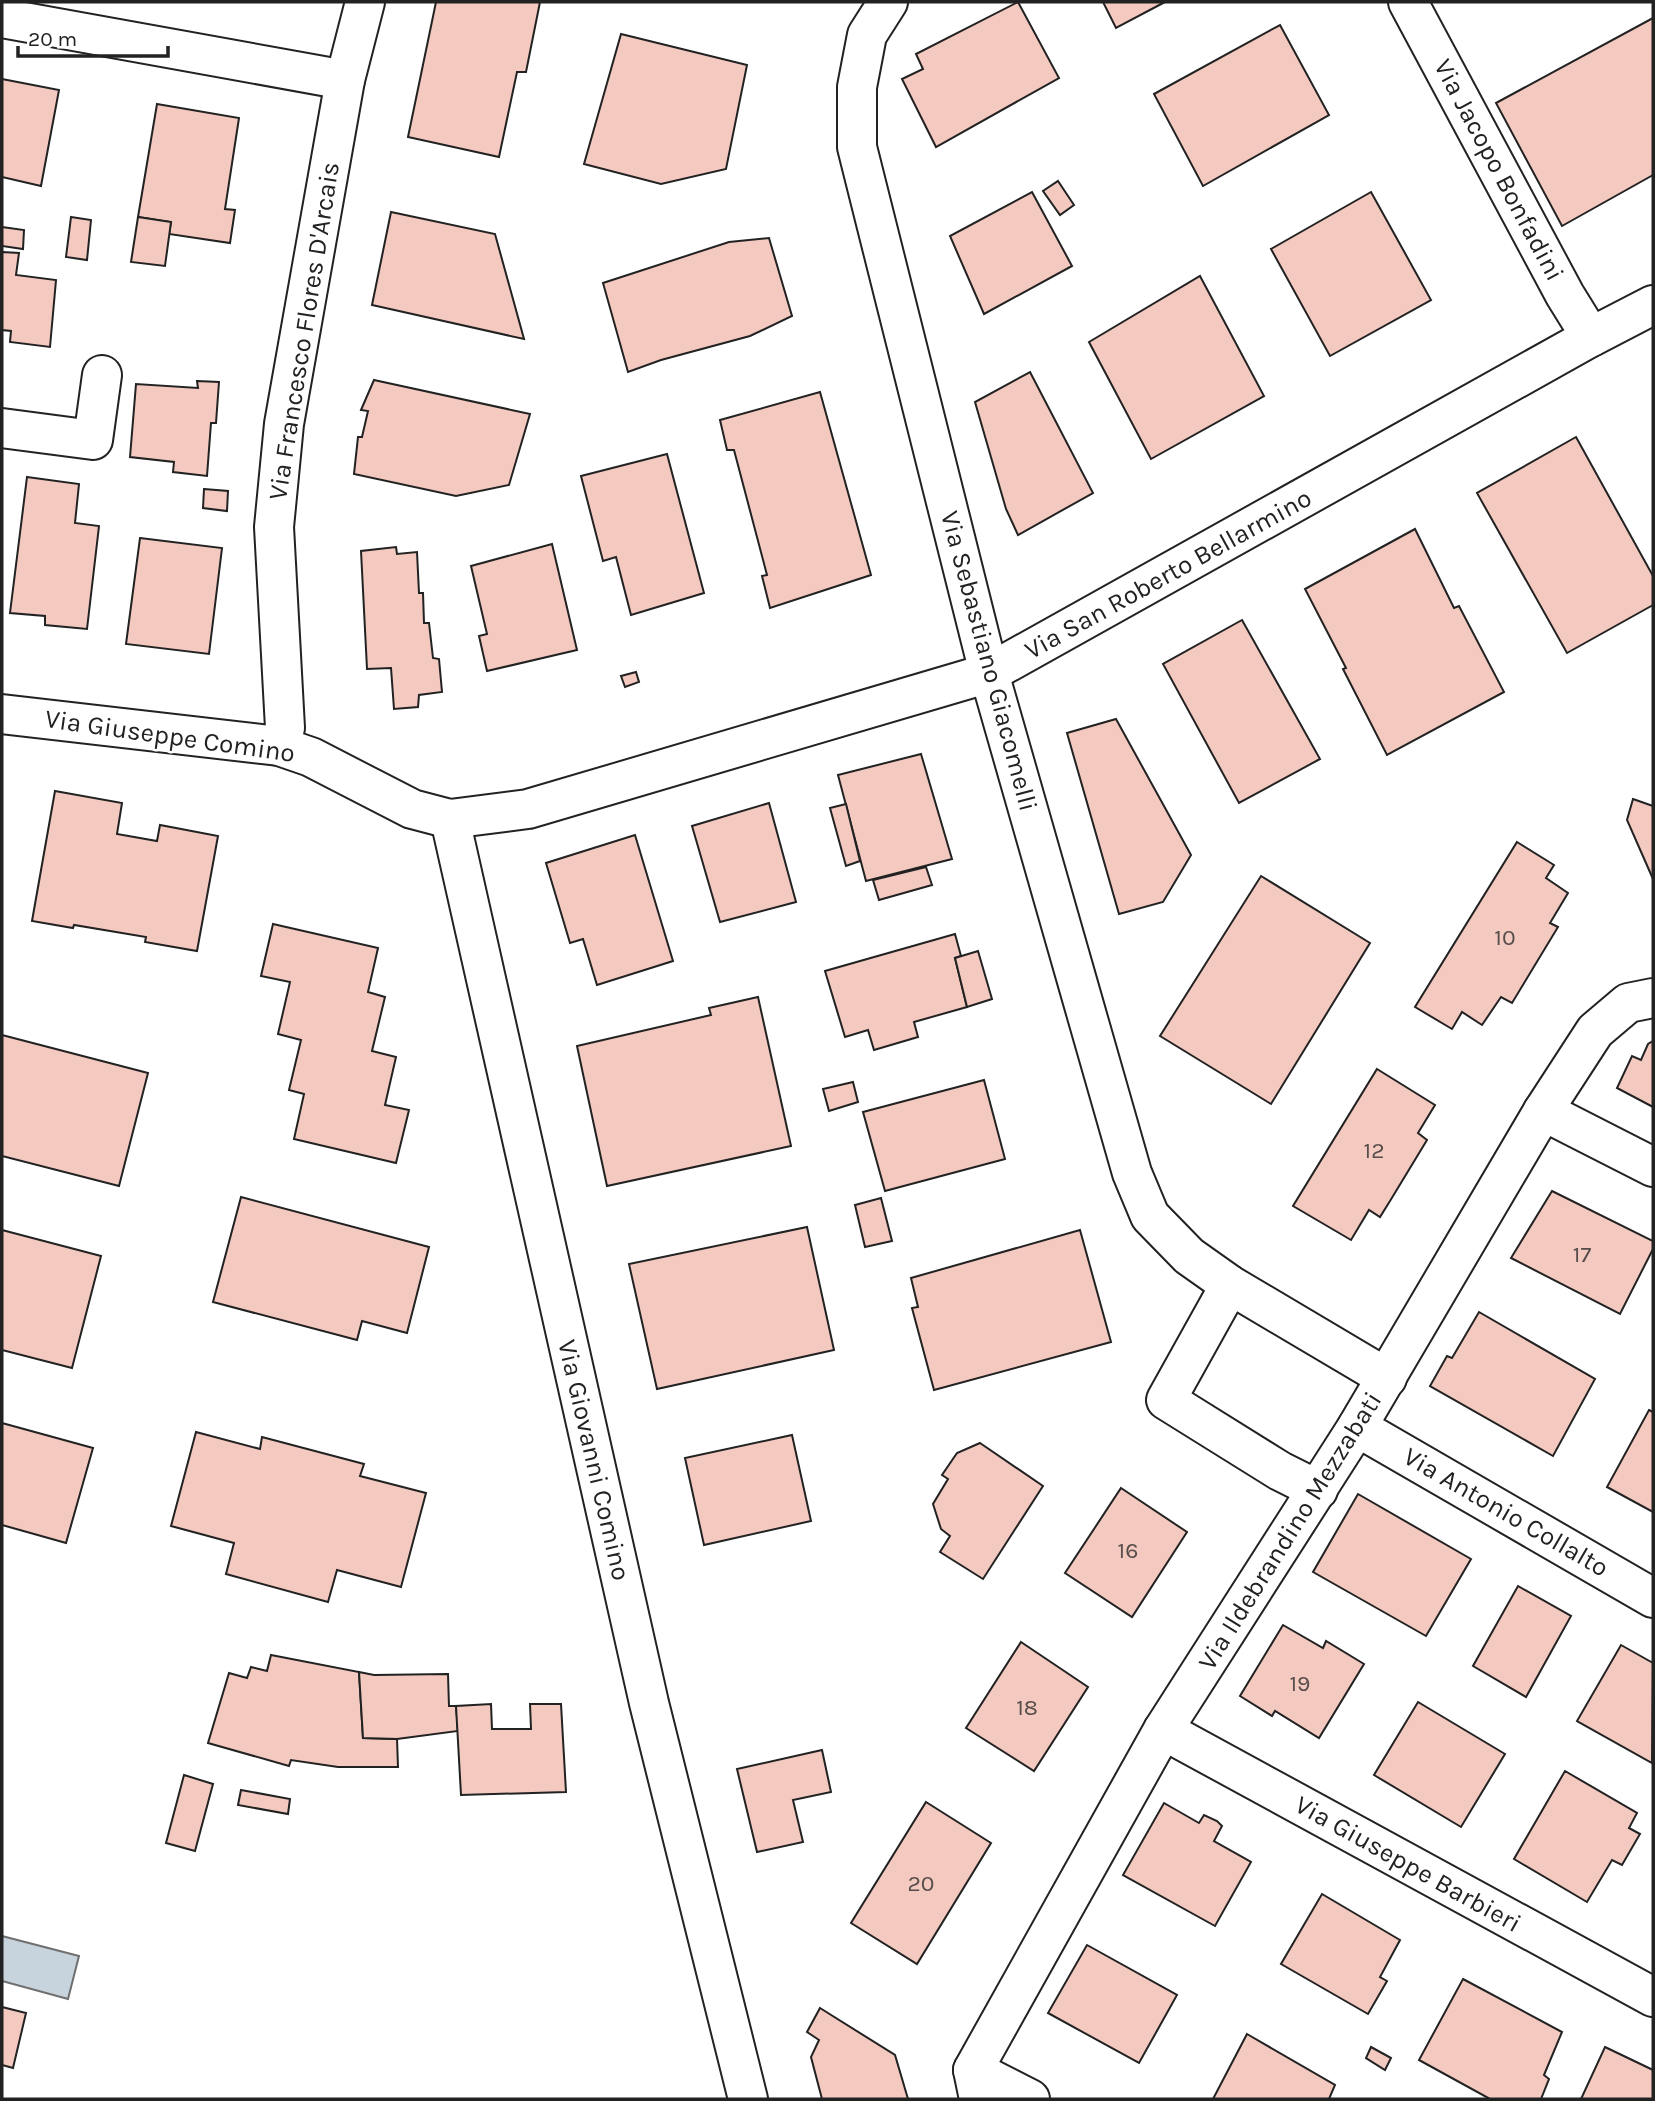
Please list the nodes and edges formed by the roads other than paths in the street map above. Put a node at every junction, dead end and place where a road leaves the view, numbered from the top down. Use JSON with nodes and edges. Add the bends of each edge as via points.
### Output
{"nodes":[{"id":1,"x":365,"y":2,"type":"edge"},
{"id":2,"x":888,"y":2,"type":"edge"},
{"id":3,"x":1408,"y":2,"type":"edge"},
{"id":4,"x":2,"y":18,"type":"edge"},
{"id":5,"x":345,"y":80,"type":"junction"},
{"id":6,"x":1653,"y":305,"type":"edge"},
{"id":7,"x":1591,"y":337,"type":"junction"},
{"id":8,"x":102,"y":375,"type":"dead end"},
{"id":9,"x":2,"y":428,"type":"edge"},
{"id":10,"x":989,"y":673,"type":"junction"},
{"id":11,"x":2,"y":714,"type":"edge"},
{"id":12,"x":279,"y":746,"type":"junction"},
{"id":13,"x":450,"y":819,"type":"junction"},
{"id":14,"x":1653,"y":998,"type":"edge"},
{"id":15,"x":1543,"y":1111,"type":"junction"},
{"id":16,"x":1653,"y":1167,"type":"edge"},
{"id":17,"x":1230,"y":1285,"type":"junction"},
{"id":18,"x":1387,"y":1378,"type":"junction"},
{"id":19,"x":1357,"y":1427,"type":"junction"},
{"id":20,"x":1318,"y":1490,"type":"junction"},
{"id":21,"x":1653,"y":1598,"type":"edge"},
{"id":22,"x":1163,"y":1730,"type":"junction"},
{"id":23,"x":1653,"y":1997,"type":"edge"},
{"id":24,"x":976,"y":2085,"type":"edge"},
{"id":25,"x":748,"y":2099,"type":"edge"},
{"id":26,"x":1030,"y":2099,"type":"edge"}],
"edges":[{"from":1,"to":5,"type":"street","name":"Via Francesco Flores D'Arcais"},
{"from":2,"to":10,"type":"street","name":"Via Sebastiano Giacomelli","via":[[867,35],[857,87],[857,147]]},
{"from":3,"to":7,"type":"street","name":"Via Jacopo Bonfadini"},
{"from":4,"to":5,"type":"street"},
{"from":5,"to":12,"type":"street","name":"Via Francesco Flores D'Arcais","via":[[284,424],[276,501],[285,727]]},
{"from":6,"to":7,"type":"street","name":"Via San Roberto Bellarmino"},
{"from":7,"to":10,"type":"street","name":"Via San Roberto Bellarmino"},
{"from":8,"to":9,"type":"street","via":[[93,440]]},
{"from":10,"to":13,"type":"street","name":"Via San Roberto Bellarmino","via":[[528,810]]},
{"from":10,"to":17,"type":"street","name":"Via Sebastiano Giacomelli","via":[[1132,1173],[1150,1216],[1189,1256]]},
{"from":11,"to":12,"type":"street","name":"Via Giuseppe Comino"},
{"from":12,"to":13,"type":"street","name":"Via Giuseppe Comino","via":[[311,757],[412,809]]},
{"from":13,"to":25,"type":"street","name":"Via Giovanni Comino","via":[[649,1703]]},
{"from":14,"to":15,"type":"street","name":"Via Ildebrandino Mezzabati","via":[[1628,1003],[1595,1031]]},
{"from":15,"to":16,"type":"street"},
{"from":15,"to":18,"type":"street","name":"Via Ildebrandino Mezzabati"},
{"from":17,"to":18,"type":"street","name":"Via Sebastiano Giacomelli"},
{"from":17,"to":20,"type":"street","via":[[1166,1400]]},
{"from":18,"to":19,"type":"street","name":"Via Ildebrandino Mezzabati"},
{"from":19,"to":20,"type":"street","name":"Via Ildebrandino Mezzabati"},
{"from":19,"to":21,"type":"street","name":"Via Antonio Collalto"},
{"from":20,"to":22,"type":"street","name":"Via Ildebrandino Mezzabati"},
{"from":22,"to":23,"type":"street","name":"Via Giuseppe Barbieri"},
{"from":22,"to":24,"type":"street","name":"Via Ildebrandino Mezzabati"},
{"from":24,"to":26,"type":"street"}]}
